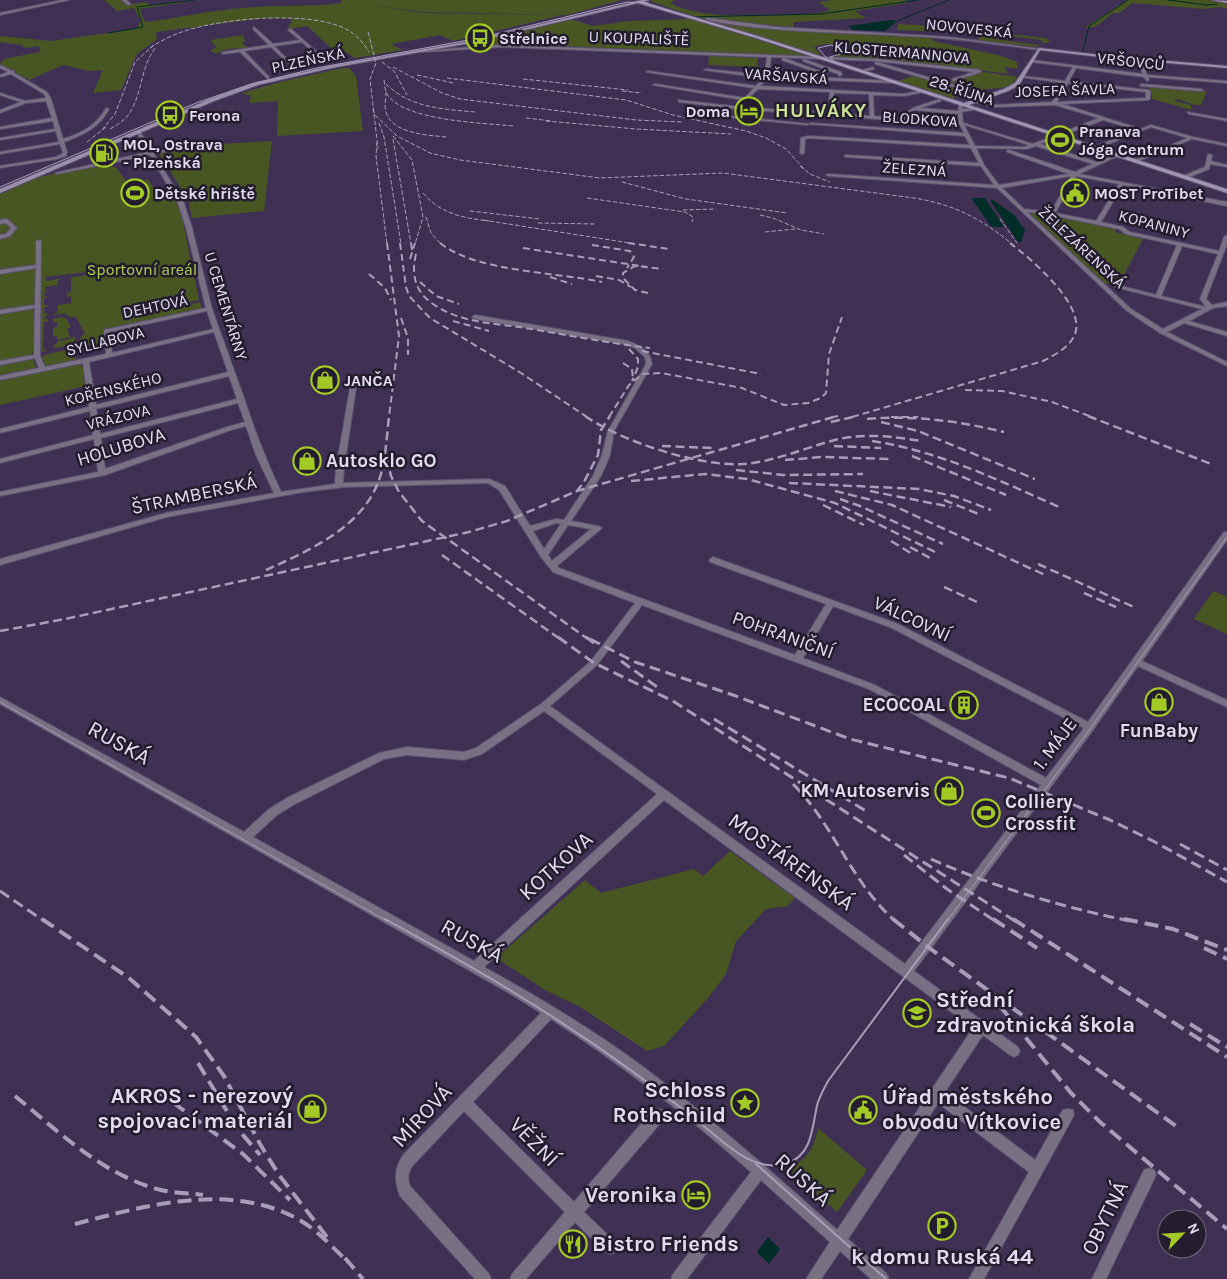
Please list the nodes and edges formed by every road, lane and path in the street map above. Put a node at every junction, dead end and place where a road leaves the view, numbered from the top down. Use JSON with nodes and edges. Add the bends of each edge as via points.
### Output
{"nodes":[{"id":1,"x":67,"y":0,"type":"edge"},
{"id":2,"x":124,"y":0,"type":"edge"},
{"id":3,"x":638,"y":0,"type":"edge"},
{"id":4,"x":1214,"y":0,"type":"edge"},
{"id":5,"x":1222,"y":0,"type":"edge"},
{"id":6,"x":1227,"y":2,"type":"edge"},
{"id":7,"x":129,"y":4,"type":"dead end"},
{"id":8,"x":0,"y":14,"type":"edge"},
{"id":9,"x":707,"y":19,"type":"dead end"},
{"id":10,"x":254,"y":28,"type":"dead end"},
{"id":11,"x":290,"y":30,"type":"dead end"},
{"id":12,"x":303,"y":41,"type":"junction"},
{"id":13,"x":272,"y":46,"type":"junction"},
{"id":14,"x":451,"y":46,"type":"junction"},
{"id":15,"x":456,"y":48,"type":"junction"},
{"id":16,"x":435,"y":49,"type":"junction"},
{"id":17,"x":1039,"y":49,"type":"junction"},
{"id":18,"x":242,"y":50,"type":"junction"},
{"id":19,"x":422,"y":50,"type":"junction"},
{"id":20,"x":223,"y":53,"type":"dead end"},
{"id":21,"x":769,"y":56,"type":"junction"},
{"id":22,"x":783,"y":57,"type":"junction"},
{"id":23,"x":803,"y":58,"type":"junction"},
{"id":24,"x":821,"y":58,"type":"junction"},
{"id":25,"x":863,"y":59,"type":"junction"},
{"id":26,"x":1139,"y":59,"type":"junction"},
{"id":27,"x":325,"y":61,"type":"dead end"},
{"id":28,"x":1032,"y":61,"type":"junction"},
{"id":29,"x":904,"y":62,"type":"junction"},
{"id":30,"x":289,"y":63,"type":"dead end"},
{"id":31,"x":0,"y":66,"type":"edge"},
{"id":32,"x":884,"y":66,"type":"junction"},
{"id":33,"x":1075,"y":67,"type":"junction"},
{"id":34,"x":1227,"y":67,"type":"edge"},
{"id":35,"x":873,"y":68,"type":"dead end"},
{"id":36,"x":706,"y":70,"type":"dead end"},
{"id":37,"x":878,"y":70,"type":"dead end"},
{"id":38,"x":926,"y":70,"type":"dead end"},
{"id":39,"x":13,"y":72,"type":"junction"},
{"id":40,"x":648,"y":72,"type":"dead end"},
{"id":41,"x":862,"y":72,"type":"junction"},
{"id":42,"x":701,"y":74,"type":"dead end"},
{"id":43,"x":767,"y":74,"type":"junction"},
{"id":44,"x":825,"y":74,"type":"junction"},
{"id":45,"x":911,"y":74,"type":"junction"},
{"id":46,"x":0,"y":76,"type":"edge"},
{"id":47,"x":1147,"y":76,"type":"junction"},
{"id":48,"x":1068,"y":77,"type":"junction"},
{"id":49,"x":268,"y":78,"type":"junction"},
{"id":50,"x":694,"y":78,"type":"junction"},
{"id":51,"x":1022,"y":78,"type":"junction"},
{"id":52,"x":953,"y":80,"type":"dead end"},
{"id":53,"x":892,"y":81,"type":"junction"},
{"id":54,"x":1066,"y":82,"type":"junction"},
{"id":55,"x":1227,"y":82,"type":"edge"},
{"id":56,"x":656,"y":85,"type":"dead end"},
{"id":57,"x":758,"y":87,"type":"junction"},
{"id":58,"x":679,"y":88,"type":"junction"},
{"id":59,"x":1148,"y":88,"type":"junction"},
{"id":60,"x":1201,"y":90,"type":"dead end"},
{"id":61,"x":832,"y":91,"type":"junction"},
{"id":62,"x":923,"y":91,"type":"junction"},
{"id":63,"x":871,"y":93,"type":"junction"},
{"id":64,"x":0,"y":94,"type":"edge"},
{"id":65,"x":989,"y":96,"type":"junction"},
{"id":66,"x":49,"y":98,"type":"junction"},
{"id":67,"x":746,"y":99,"type":"junction"},
{"id":68,"x":940,"y":100,"type":"dead end"},
{"id":69,"x":680,"y":101,"type":"dead end"},
{"id":70,"x":975,"y":101,"type":"junction"},
{"id":71,"x":25,"y":102,"type":"junction"},
{"id":72,"x":1054,"y":103,"type":"junction"},
{"id":73,"x":964,"y":105,"type":"junction"},
{"id":74,"x":738,"y":107,"type":"junction"},
{"id":75,"x":107,"y":109,"type":"dead end"},
{"id":76,"x":914,"y":109,"type":"junction"},
{"id":77,"x":976,"y":109,"type":"junction"},
{"id":78,"x":0,"y":112,"type":"edge"},
{"id":79,"x":961,"y":112,"type":"junction"},
{"id":80,"x":1189,"y":113,"type":"dead end"},
{"id":81,"x":830,"y":114,"type":"junction"},
{"id":82,"x":728,"y":117,"type":"joint"},
{"id":83,"x":872,"y":117,"type":"junction"},
{"id":84,"x":1103,"y":118,"type":"junction"},
{"id":85,"x":54,"y":119,"type":"junction"},
{"id":86,"x":900,"y":119,"type":"junction"},
{"id":87,"x":1227,"y":120,"type":"edge"},
{"id":88,"x":961,"y":123,"type":"junction"},
{"id":89,"x":0,"y":128,"type":"edge"},
{"id":90,"x":57,"y":130,"type":"junction"},
{"id":91,"x":1141,"y":130,"type":"junction"},
{"id":92,"x":140,"y":131,"type":"junction"},
{"id":93,"x":966,"y":135,"type":"junction"},
{"id":94,"x":1058,"y":135,"type":"junction"},
{"id":95,"x":1192,"y":138,"type":"junction"},
{"id":96,"x":0,"y":139,"type":"edge"},
{"id":97,"x":61,"y":142,"type":"junction"},
{"id":98,"x":1034,"y":144,"type":"junction"},
{"id":99,"x":197,"y":145,"type":"dead end"},
{"id":100,"x":1101,"y":146,"type":"dead end"},
{"id":101,"x":1227,"y":146,"type":"edge"},
{"id":102,"x":973,"y":147,"type":"junction"},
{"id":103,"x":1002,"y":148,"type":"junction"},
{"id":104,"x":1025,"y":148,"type":"junction"},
{"id":105,"x":151,"y":152,"type":"junction"},
{"id":106,"x":1014,"y":152,"type":"junction"},
{"id":107,"x":0,"y":153,"type":"edge"},
{"id":108,"x":802,"y":153,"type":"dead end"},
{"id":109,"x":1118,"y":155,"type":"junction"},
{"id":110,"x":1210,"y":155,"type":"dead end"},
{"id":111,"x":846,"y":156,"type":"dead end"},
{"id":112,"x":1136,"y":161,"type":"junction"},
{"id":113,"x":1208,"y":162,"type":"junction"},
{"id":114,"x":1097,"y":164,"type":"junction"},
{"id":115,"x":982,"y":165,"type":"junction"},
{"id":116,"x":1227,"y":166,"type":"edge"},
{"id":117,"x":0,"y":167,"type":"edge"},
{"id":118,"x":57,"y":173,"type":"dead end"},
{"id":119,"x":1075,"y":174,"type":"junction"},
{"id":120,"x":828,"y":175,"type":"dead end"},
{"id":121,"x":1185,"y":177,"type":"junction"},
{"id":122,"x":1122,"y":183,"type":"junction"},
{"id":123,"x":0,"y":184,"type":"edge"},
{"id":124,"x":998,"y":186,"type":"junction"},
{"id":125,"x":0,"y":191,"type":"edge"},
{"id":126,"x":1227,"y":191,"type":"edge"},
{"id":127,"x":1227,"y":204,"type":"edge"},
{"id":128,"x":1023,"y":210,"type":"junction"},
{"id":129,"x":1052,"y":214,"type":"junction"},
{"id":130,"x":0,"y":222,"type":"edge"},
{"id":131,"x":1098,"y":223,"type":"junction"},
{"id":132,"x":0,"y":237,"type":"edge"},
{"id":133,"x":1227,"y":238,"type":"edge"},
{"id":134,"x":39,"y":242,"type":"dead end"},
{"id":135,"x":1180,"y":245,"type":"junction"},
{"id":136,"x":1221,"y":253,"type":"junction"},
{"id":137,"x":39,"y":266,"type":"junction"},
{"id":138,"x":0,"y":272,"type":"edge"},
{"id":139,"x":1118,"y":287,"type":"dead end"},
{"id":140,"x":1158,"y":297,"type":"junction"},
{"id":141,"x":1227,"y":304,"type":"edge"},
{"id":142,"x":38,"y":306,"type":"junction"},
{"id":143,"x":1209,"y":308,"type":"junction"},
{"id":144,"x":209,"y":309,"type":"junction"},
{"id":145,"x":0,"y":312,"type":"edge"},
{"id":146,"x":475,"y":317,"type":"dead end"},
{"id":147,"x":1184,"y":321,"type":"junction"},
{"id":148,"x":216,"y":330,"type":"junction"},
{"id":149,"x":106,"y":331,"type":"joint"},
{"id":150,"x":1162,"y":332,"type":"junction"},
{"id":151,"x":1227,"y":334,"type":"edge"},
{"id":152,"x":109,"y":354,"type":"junction"},
{"id":153,"x":37,"y":356,"type":"junction"},
{"id":154,"x":86,"y":360,"type":"junction"},
{"id":155,"x":0,"y":363,"type":"edge"},
{"id":156,"x":1227,"y":364,"type":"edge"},
{"id":157,"x":43,"y":370,"type":"junction"},
{"id":158,"x":232,"y":373,"type":"junction"},
{"id":159,"x":0,"y":378,"type":"edge"},
{"id":160,"x":89,"y":386,"type":"joint"},
{"id":161,"x":352,"y":388,"type":"dead end"},
{"id":162,"x":242,"y":400,"type":"junction"},
{"id":163,"x":92,"y":408,"type":"junction"},
{"id":164,"x":250,"y":423,"type":"junction"},
{"id":165,"x":0,"y":431,"type":"edge"},
{"id":166,"x":96,"y":436,"type":"junction"},
{"id":167,"x":0,"y":461,"type":"edge"},
{"id":168,"x":102,"y":473,"type":"junction"},
{"id":169,"x":339,"y":485,"type":"junction"},
{"id":170,"x":0,"y":494,"type":"edge"},
{"id":171,"x":278,"y":494,"type":"junction"},
{"id":172,"x":520,"y":515,"type":"joint"},
{"id":173,"x":566,"y":522,"type":"junction"},
{"id":174,"x":530,"y":530,"type":"junction"},
{"id":175,"x":1227,"y":534,"type":"edge"},
{"id":176,"x":544,"y":555,"type":"junction"},
{"id":177,"x":713,"y":560,"type":"dead end"},
{"id":178,"x":0,"y":562,"type":"edge"},
{"id":179,"x":552,"y":566,"type":"junction"},
{"id":180,"x":641,"y":601,"type":"junction"},
{"id":181,"x":830,"y":602,"type":"junction"},
{"id":182,"x":798,"y":658,"type":"junction"},
{"id":183,"x":1137,"y":662,"type":"junction"},
{"id":184,"x":0,"y":700,"type":"edge"},
{"id":185,"x":1227,"y":704,"type":"edge"},
{"id":186,"x":544,"y":706,"type":"junction"},
{"id":187,"x":1090,"y":727,"type":"junction"},
{"id":188,"x":1048,"y":783,"type":"junction"},
{"id":189,"x":664,"y":794,"type":"junction"},
{"id":190,"x":245,"y":838,"type":"junction"},
{"id":191,"x":475,"y":968,"type":"junction"},
{"id":192,"x":907,"y":971,"type":"junction"},
{"id":193,"x":550,"y":1012,"type":"junction"},
{"id":194,"x":981,"y":1027,"type":"junction"},
{"id":195,"x":1014,"y":1051,"type":"dead end"},
{"id":196,"x":937,"y":1094,"type":"junction"},
{"id":197,"x":464,"y":1102,"type":"junction"},
{"id":198,"x":658,"y":1115,"type":"dead end"},
{"id":199,"x":1068,"y":1116,"type":"dead end"},
{"id":200,"x":1037,"y":1170,"type":"junction"},
{"id":201,"x":760,"y":1172,"type":"junction"},
{"id":202,"x":1150,"y":1175,"type":"dead end"},
{"id":203,"x":574,"y":1212,"type":"junction"},
{"id":204,"x":839,"y":1241,"type":"junction"},
{"id":205,"x":610,"y":1247,"type":"dead end"},
{"id":206,"x":484,"y":1279,"type":"edge"},
{"id":207,"x":517,"y":1279,"type":"edge"},
{"id":208,"x":678,"y":1279,"type":"edge"},
{"id":209,"x":813,"y":1279,"type":"edge"},
{"id":210,"x":882,"y":1279,"type":"edge"},
{"id":211,"x":976,"y":1279,"type":"edge"},
{"id":212,"x":1099,"y":1279,"type":"edge"}],
"edges":[{"from":1,"to":8,"type":"street"},
{"from":2,"to":7,"type":"street"},
{"from":3,"to":14,"type":"main road","name":"PLZEŇSKÁ"},
{"from":3,"to":19,"type":"main road","name":"PLZEŇSKÁ"},
{"from":3,"to":24,"type":"main road","name":"28. ŘÍJNA"},
{"from":4,"to":6,"type":"main road"},
{"from":5,"to":6,"type":"main road"},
{"from":9,"to":17,"type":"street","name":"NOVOVESKÁ","via":[[816,31],[951,38]]},
{"from":10,"to":13,"type":"street"},
{"from":11,"to":12,"type":"street"},
{"from":12,"to":13,"type":"street"},
{"from":12,"to":27,"type":"street"},
{"from":13,"to":18,"type":"street"},
{"from":13,"to":30,"type":"street"},
{"from":14,"to":15,"type":"street"},
{"from":14,"to":16,"type":"main road","name":"PLZEŇSKÁ"},
{"from":15,"to":16,"type":"street","name":"U KOUPALIŠTĚ"},
{"from":15,"to":19,"type":"street","name":"U KOUPALIŠTĚ"},
{"from":15,"to":21,"type":"street","name":"U KOUPALIŠTĚ","via":[[533,46]]},
{"from":16,"to":19,"type":"main road","name":"PLZEŇSKÁ"},
{"from":17,"to":26,"type":"main road","name":"NOVOVESKÁ"},
{"from":17,"to":28,"type":"main road"},
{"from":18,"to":20,"type":"street"},
{"from":18,"to":49,"type":"street"},
{"from":19,"to":49,"type":"main road","name":"PLZEŇSKÁ","via":[[328,64]]},
{"from":19,"to":92,"type":"main road","name":"PLZEŇSKÁ","via":[[272,80],[212,100]]},
{"from":21,"to":22,"type":"street","name":"U KOUPALIŠTĚ"},
{"from":21,"to":43,"type":"street"},
{"from":22,"to":23,"type":"street","name":"U KOUPALIŠTĚ"},
{"from":22,"to":44,"type":"street","via":[[786,61]]},
{"from":23,"to":24,"type":"street","name":"U KOUPALIŠTĚ"},
{"from":23,"to":44,"type":"street","via":[[840,72],[840,75]]},
{"from":24,"to":25,"type":"street","name":"KLOSTERMANNOVA"},
{"from":24,"to":41,"type":"main road","name":"28. ŘÍJNA"},
{"from":25,"to":29,"type":"street","name":"KLOSTERMANNOVA"},
{"from":25,"to":32,"type":"street"},
{"from":26,"to":34,"type":"main road","name":"NOVOVESKÁ"},
{"from":26,"to":47,"type":"street"},
{"from":28,"to":33,"type":"street","name":"VRŠOVCŮ"},
{"from":28,"to":51,"type":"main road"},
{"from":29,"to":38,"type":"street"},
{"from":29,"to":52,"type":"street","name":"KLOSTERMANNOVA","via":[[980,72]]},
{"from":31,"to":39,"type":"street"},
{"from":32,"to":37,"type":"street"},
{"from":32,"to":45,"type":"street"},
{"from":33,"to":47,"type":"street","name":"VRŠOVCŮ"},
{"from":33,"to":48,"type":"street"},
{"from":35,"to":41,"type":"street"},
{"from":36,"to":43,"type":"street"},
{"from":39,"to":46,"type":"street"},
{"from":39,"to":66,"type":"street"},
{"from":40,"to":50,"type":"street","name":"VARŠAVSKÁ"},
{"from":41,"to":53,"type":"main road","name":"28. ŘÍJNA"},
{"from":42,"to":50,"type":"street"},
{"from":43,"to":44,"type":"street"},
{"from":43,"to":53,"type":"street"},
{"from":43,"to":57,"type":"street"},
{"from":45,"to":53,"type":"street"},
{"from":45,"to":65,"type":"street"},
{"from":47,"to":55,"type":"street","name":"VRŠOVCŮ"},
{"from":47,"to":59,"type":"street"},
{"from":48,"to":54,"type":"street"},
{"from":48,"to":59,"type":"street"},
{"from":49,"to":123,"type":"main road","name":"PLZEŇSKÁ","via":[[206,98]]},
{"from":50,"to":57,"type":"street","name":"VARŠAVSKÁ"},
{"from":50,"to":58,"type":"street"},
{"from":51,"to":54,"type":"street"},
{"from":51,"to":65,"type":"main road","via":[[1013,87]]},
{"from":53,"to":62,"type":"main road","name":"28. ŘÍJNA"},
{"from":54,"to":59,"type":"street"},
{"from":54,"to":72,"type":"street"},
{"from":56,"to":58,"type":"street"},
{"from":57,"to":61,"type":"street","name":"VARŠAVSKÁ"},
{"from":57,"to":67,"type":"street"},
{"from":58,"to":67,"type":"street"},
{"from":59,"to":60,"type":"street"},
{"from":59,"to":72,"type":"street","name":"JOSEFA ŠAVLA","via":[[1148,99]]},
{"from":61,"to":63,"type":"street","name":"VARŠAVSKÁ"},
{"from":61,"to":81,"type":"street"},
{"from":62,"to":63,"type":"street","name":"VARŠAVSKÁ","via":[[904,95]]},
{"from":62,"to":73,"type":"main road","name":"28. ŘÍJNA"},
{"from":63,"to":83,"type":"street"},
{"from":64,"to":71,"type":"street"},
{"from":65,"to":70,"type":"main road"},
{"from":66,"to":71,"type":"street"},
{"from":66,"to":85,"type":"street"},
{"from":67,"to":74,"type":"street"},
{"from":68,"to":76,"type":"street"},
{"from":69,"to":74,"type":"street"},
{"from":70,"to":72,"type":"street","name":"JOSEFA ŠAVLA","via":[[994,106]]},
{"from":70,"to":73,"type":"main road"},
{"from":71,"to":78,"type":"street"},
{"from":72,"to":84,"type":"street"},
{"from":73,"to":77,"type":"main road","name":"28. ŘÍJNA"},
{"from":73,"to":79,"type":"street","via":[[960,106]]},
{"from":74,"to":81,"type":"street"},
{"from":74,"to":82,"type":"street"},
{"from":75,"to":97,"type":"street","via":[[101,122]]},
{"from":76,"to":79,"type":"street"},
{"from":76,"to":86,"type":"street"},
{"from":77,"to":79,"type":"street"},
{"from":77,"to":94,"type":"main road","name":"28. ŘÍJNA"},
{"from":79,"to":88,"type":"street","name":"ŽELEZÁRENSKÁ"},
{"from":80,"to":87,"type":"street"},
{"from":81,"to":83,"type":"street"},
{"from":82,"to":93,"type":"street","name":"BLODKOVA"},
{"from":83,"to":86,"type":"street"},
{"from":84,"to":91,"type":"street"},
{"from":84,"to":94,"type":"street"},
{"from":85,"to":89,"type":"street"},
{"from":85,"to":90,"type":"street"},
{"from":86,"to":88,"type":"street"},
{"from":88,"to":93,"type":"street","name":"ŽELEZÁRENSKÁ"},
{"from":88,"to":98,"type":"street"},
{"from":90,"to":96,"type":"street"},
{"from":90,"to":97,"type":"street"},
{"from":91,"to":95,"type":"street","via":[[1151,126]]},
{"from":91,"to":100,"type":"street"},
{"from":92,"to":105,"type":"street","name":"U CEMENTÁRNY"},
{"from":92,"to":125,"type":"main road","name":"PLZEŇSKÁ"},
{"from":93,"to":102,"type":"street","name":"ŽELEZÁRENSKÁ"},
{"from":94,"to":98,"type":"street"},
{"from":94,"to":109,"type":"main road","name":"28. ŘÍJNA"},
{"from":95,"to":101,"type":"street"},
{"from":95,"to":112,"type":"street"},
{"from":97,"to":107,"type":"street"},
{"from":97,"to":117,"type":"street","via":[[65,152],[57,158]]},
{"from":98,"to":104,"type":"street"},
{"from":98,"to":114,"type":"street"},
{"from":99,"to":105,"type":"street"},
{"from":102,"to":103,"type":"street"},
{"from":102,"to":108,"type":"street","via":[[803,140]]},
{"from":102,"to":115,"type":"street","name":"ŽELEZÁRENSKÁ"},
{"from":103,"to":104,"type":"street"},
{"from":103,"to":106,"type":"street"},
{"from":104,"to":106,"type":"street"},
{"from":105,"to":118,"type":"street"},
{"from":105,"to":144,"type":"street","name":"U CEMENTÁRNY","via":[[181,203]]},
{"from":106,"to":119,"type":"street"},
{"from":109,"to":112,"type":"main road","name":"28. ŘÍJNA"},
{"from":109,"to":114,"type":"street"},
{"from":110,"to":113,"type":"street"},
{"from":111,"to":115,"type":"street"},
{"from":112,"to":121,"type":"main road","name":"28. ŘÍJNA"},
{"from":113,"to":116,"type":"street"},
{"from":113,"to":121,"type":"street","via":[[1206,168]]},
{"from":114,"to":119,"type":"street"},
{"from":115,"to":124,"type":"street","name":"ŽELEZÁRENSKÁ"},
{"from":119,"to":122,"type":"street"},
{"from":119,"to":124,"type":"street","name":"ŽELEZNÁ"},
{"from":119,"to":129,"type":"street"},
{"from":120,"to":124,"type":"street","name":"ŽELEZNÁ"},
{"from":121,"to":126,"type":"main road","name":"28. ŘÍJNA"},
{"from":122,"to":127,"type":"street"},
{"from":122,"to":131,"type":"street"},
{"from":124,"to":128,"type":"street","name":"ŽELEZÁRENSKÁ"},
{"from":128,"to":129,"type":"street","name":"KOPANINY"},
{"from":128,"to":150,"type":"street","name":"ŽELEZÁRENSKÁ","via":[[1115,298]]},
{"from":129,"to":131,"type":"street","name":"KOPANINY"},
{"from":130,"to":132,"type":"street","via":[[7,221],[14,228],[8,235]]},
{"from":131,"to":135,"type":"street","name":"KOPANINY"},
{"from":133,"to":136,"type":"street"},
{"from":134,"to":137,"type":"street"},
{"from":135,"to":136,"type":"street","name":"KOPANINY"},
{"from":135,"to":140,"type":"street"},
{"from":136,"to":143,"type":"street","via":[[1204,299]]},
{"from":137,"to":138,"type":"street"},
{"from":137,"to":142,"type":"street"},
{"from":139,"to":140,"type":"street"},
{"from":140,"to":143,"type":"street"},
{"from":141,"to":143,"type":"street"},
{"from":142,"to":145,"type":"street"},
{"from":142,"to":153,"type":"street"},
{"from":143,"to":147,"type":"street"},
{"from":144,"to":148,"type":"street","name":"U CEMENTÁRNY"},
{"from":144,"to":149,"type":"street","name":"DEHTOVÁ"},
{"from":146,"to":173,"type":"street","via":[[626,342],[648,356],[649,364],[610,431],[598,476]]},
{"from":147,"to":150,"type":"street"},
{"from":147,"to":151,"type":"street"},
{"from":148,"to":152,"type":"street","name":"SYLLABOVA"},
{"from":148,"to":158,"type":"street","name":"U CEMENTÁRNY"},
{"from":149,"to":152,"type":"street"},
{"from":150,"to":156,"type":"street","name":"ŽELEZÁRENSKÁ"},
{"from":152,"to":154,"type":"street","name":"SYLLABOVA"},
{"from":153,"to":155,"type":"street"},
{"from":153,"to":157,"type":"street"},
{"from":154,"to":157,"type":"street","name":"SYLLABOVA"},
{"from":154,"to":160,"type":"street"},
{"from":157,"to":159,"type":"street","name":"SYLLABOVA"},
{"from":158,"to":162,"type":"street","name":"U CEMENTÁRNY"},
{"from":158,"to":163,"type":"street","name":"KOŘENSKÉHO"},
{"from":160,"to":163,"type":"street"},
{"from":161,"to":169,"type":"street"},
{"from":162,"to":164,"type":"street","name":"U CEMENTÁRNY"},
{"from":162,"to":166,"type":"street","name":"VRÁZOVA"},
{"from":163,"to":165,"type":"street","name":"KOŘENSKÉHO"},
{"from":163,"to":166,"type":"street"},
{"from":164,"to":168,"type":"street","name":"HOLUBOVA"},
{"from":164,"to":171,"type":"street","name":"U CEMENTÁRNY"},
{"from":166,"to":167,"type":"street","name":"VRÁZOVA"},
{"from":166,"to":168,"type":"street"},
{"from":168,"to":170,"type":"street","name":"HOLUBOVA"},
{"from":169,"to":171,"type":"street","name":"ŠTRAMBERSKÁ"},
{"from":169,"to":172,"type":"street","name":"ŠTRAMBERSKÁ","via":[[492,482],[501,486]]},
{"from":171,"to":178,"type":"street","name":"ŠTRAMBERSKÁ","via":[[166,515]]},
{"from":172,"to":174,"type":"street","name":"POHRANIČNÍ"},
{"from":173,"to":174,"type":"street","via":[[556,521]]},
{"from":173,"to":176,"type":"street"},
{"from":173,"to":179,"type":"street","via":[[598,528]]},
{"from":174,"to":176,"type":"street","name":"POHRANIČNÍ"},
{"from":175,"to":183,"type":"street","name":"1. MÁJE"},
{"from":176,"to":179,"type":"street","name":"POHRANIČNÍ"},
{"from":177,"to":181,"type":"street","name":"VÁLCOVNÍ"},
{"from":179,"to":180,"type":"street","name":"POHRANIČNÍ"},
{"from":180,"to":182,"type":"street","name":"POHRANIČNÍ"},
{"from":180,"to":186,"type":"street","via":[[594,663]]},
{"from":181,"to":182,"type":"street"},
{"from":181,"to":187,"type":"street","name":"VÁLCOVNÍ","via":[[900,628]]},
{"from":182,"to":188,"type":"street","name":"POHRANIČNÍ","via":[[880,691]]},
{"from":183,"to":185,"type":"street"},
{"from":183,"to":187,"type":"street","name":"1. MÁJE"},
{"from":184,"to":190,"type":"street","name":"RUSKÁ"},
{"from":186,"to":189,"type":"street","name":"MOSTÁRENSKÁ"},
{"from":186,"to":190,"type":"street","via":[[478,751],[464,756],[407,751],[382,756],[272,812]]},
{"from":187,"to":188,"type":"street","name":"1. MÁJE"},
{"from":188,"to":192,"type":"street","name":"1. MÁJE"},
{"from":189,"to":191,"type":"street","name":"KOTKOVA"},
{"from":189,"to":192,"type":"street","name":"MOSTÁRENSKÁ"},
{"from":190,"to":191,"type":"street","name":"RUSKÁ"},
{"from":191,"to":193,"type":"street","name":"RUSKÁ"},
{"from":192,"to":194,"type":"street","name":"MOSTÁRENSKÁ"},
{"from":193,"to":197,"type":"street","name":"MÍROVÁ"},
{"from":193,"to":201,"type":"street","name":"RUSKÁ","via":[[643,1075]]},
{"from":194,"to":195,"type":"street","name":"MOSTÁRENSKÁ"},
{"from":194,"to":196,"type":"street"},
{"from":196,"to":200,"type":"street"},
{"from":196,"to":204,"type":"street"},
{"from":197,"to":203,"type":"street","name":"VĚŽNÍ"},
{"from":197,"to":206,"type":"street","name":"MÍROVÁ","via":[[405,1164],[401,1181],[405,1191]]},
{"from":198,"to":203,"type":"street"},
{"from":199,"to":200,"type":"street"},
{"from":200,"to":211,"type":"street"},
{"from":201,"to":204,"type":"street","name":"RUSKÁ"},
{"from":201,"to":208,"type":"street"},
{"from":202,"to":212,"type":"street","name":"OBYTNÁ"},
{"from":203,"to":205,"type":"street","name":"VĚŽNÍ"},
{"from":203,"to":207,"type":"street"},
{"from":204,"to":209,"type":"street"},
{"from":204,"to":210,"type":"street","name":"RUSKÁ"}]}
